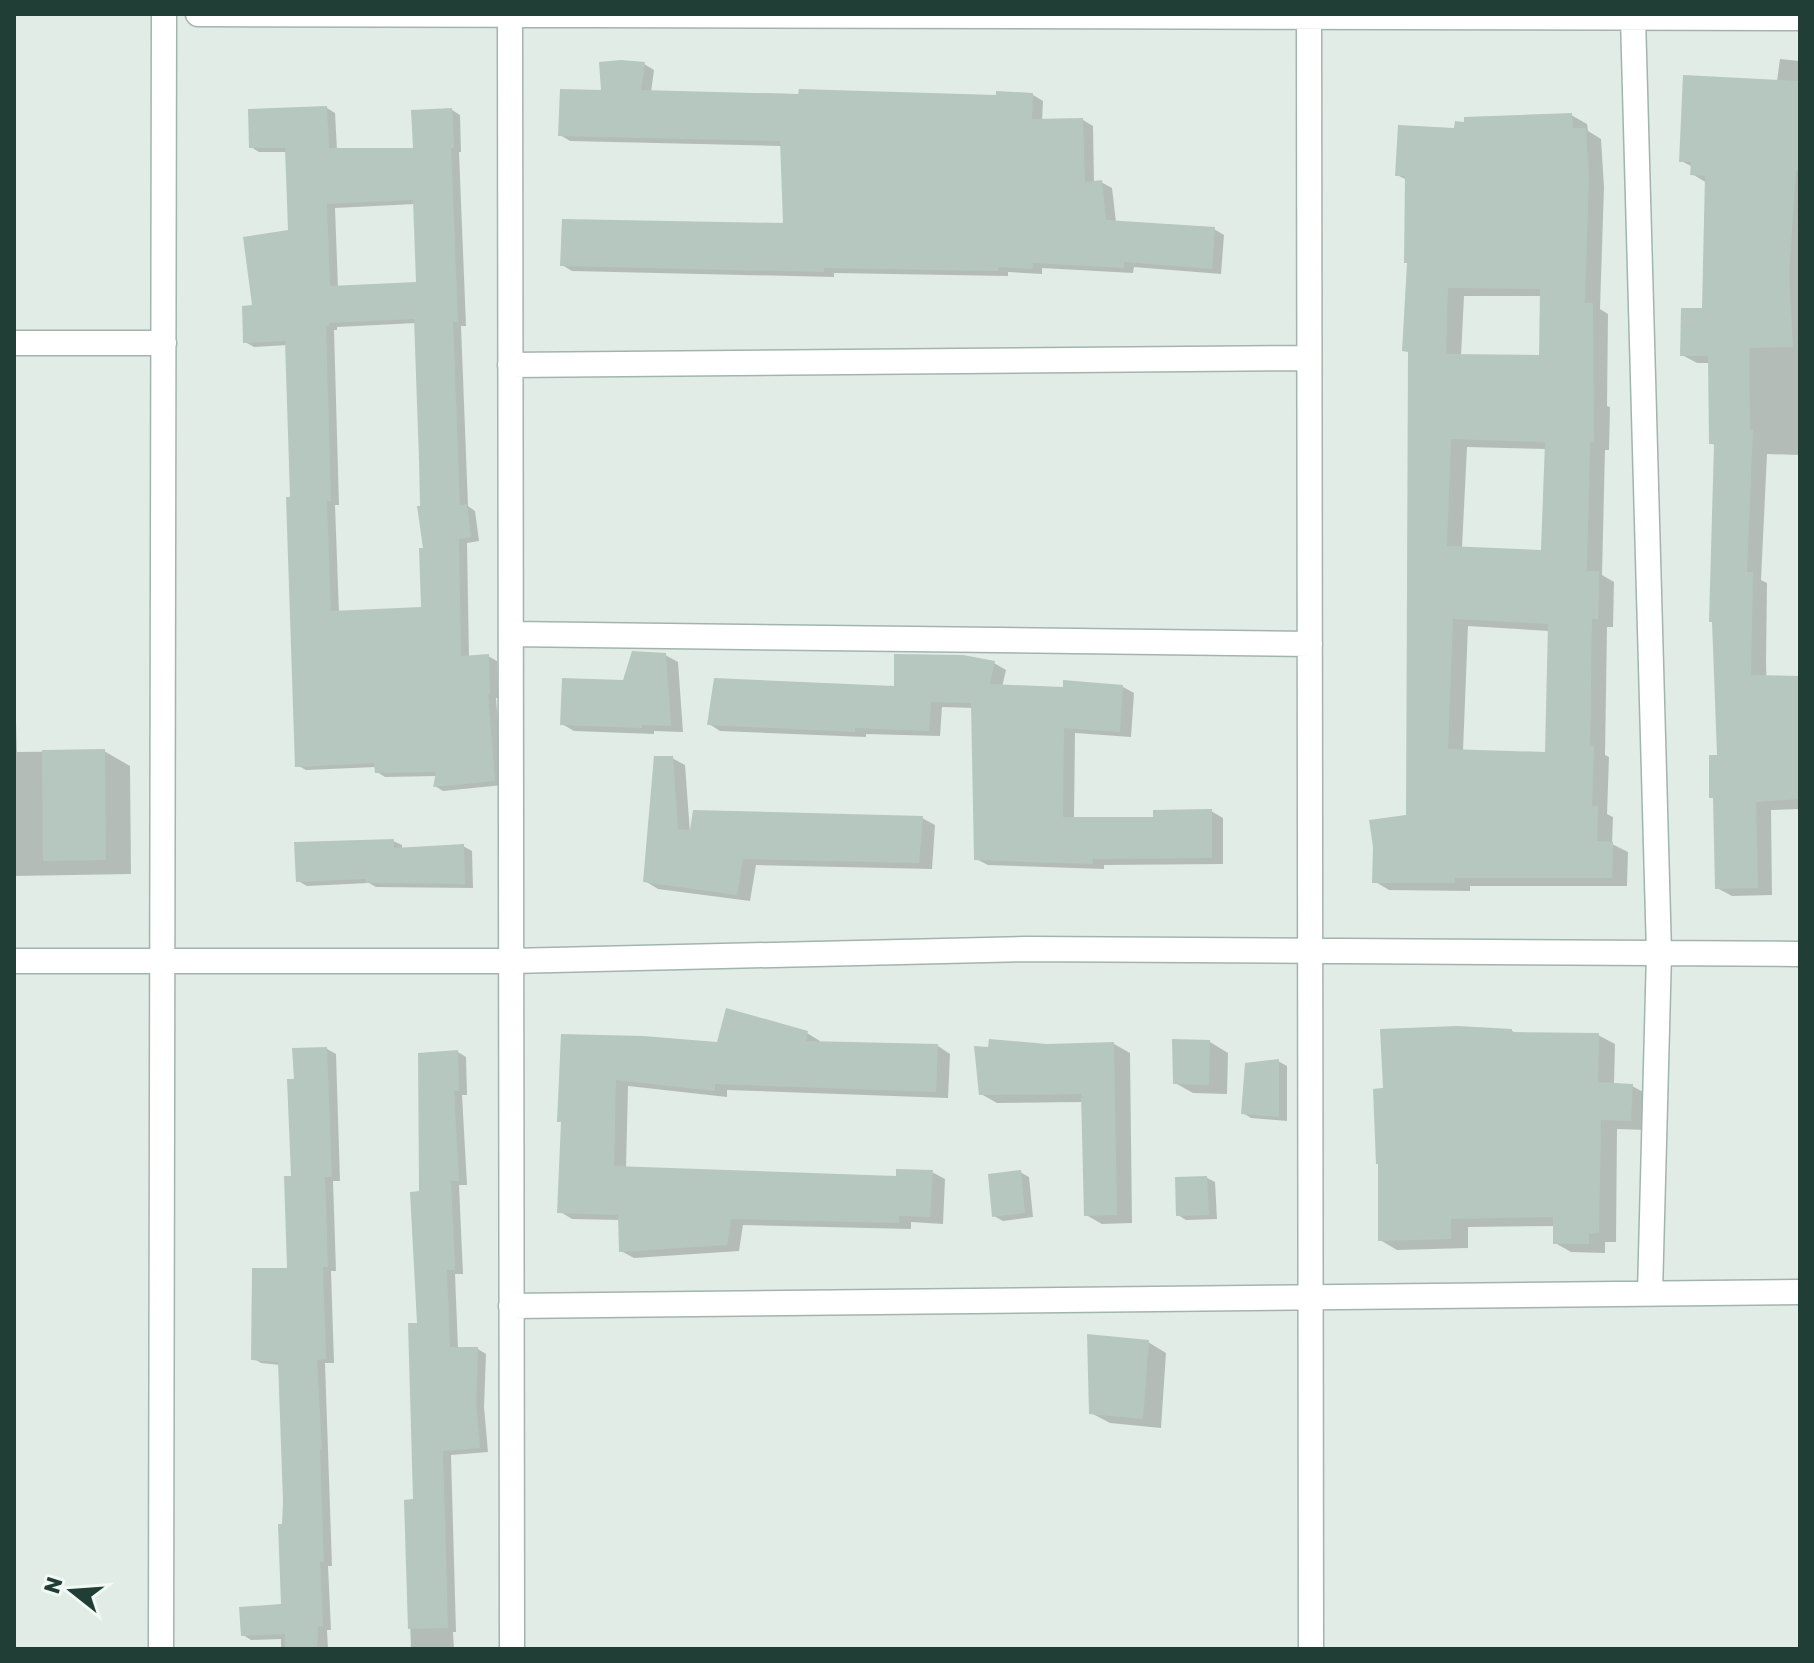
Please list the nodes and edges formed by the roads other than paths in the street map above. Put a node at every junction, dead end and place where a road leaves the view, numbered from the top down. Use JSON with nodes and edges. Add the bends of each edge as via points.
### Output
{"nodes":[{"id":1,"x":164,"y":14,"type":"edge"},
{"id":2,"x":198,"y":14,"type":"edge"},
{"id":3,"x":211,"y":14,"type":"edge"},
{"id":4,"x":865,"y":15,"type":"edge"},
{"id":5,"x":1561,"y":15,"type":"edge"},
{"id":6,"x":1245,"y":16,"type":"edge"},
{"id":7,"x":510,"y":17,"type":"junction"},
{"id":8,"x":1309,"y":18,"type":"junction"},
{"id":9,"x":1633,"y":18,"type":"junction"},
{"id":10,"x":1800,"y":18,"type":"edge"},
{"id":11,"x":14,"y":343,"type":"edge"},
{"id":12,"x":164,"y":343,"type":"junction"},
{"id":13,"x":1309,"y":358,"type":"junction"},
{"id":14,"x":510,"y":365,"type":"junction"},
{"id":15,"x":511,"y":634,"type":"junction"},
{"id":16,"x":1310,"y":644,"type":"junction"},
{"id":17,"x":1310,"y":950,"type":"junction"},
{"id":18,"x":1659,"y":953,"type":"junction"},
{"id":19,"x":1800,"y":954,"type":"edge"},
{"id":20,"x":14,"y":961,"type":"edge"},
{"id":21,"x":511,"y":961,"type":"junction"},
{"id":22,"x":164,"y":962,"type":"junction"},
{"id":23,"x":1800,"y":1292,"type":"edge"},
{"id":24,"x":1650,"y":1293,"type":"junction"},
{"id":25,"x":1310,"y":1297,"type":"junction"},
{"id":26,"x":511,"y":1306,"type":"junction"},
{"id":27,"x":161,"y":1649,"type":"edge"},
{"id":28,"x":512,"y":1649,"type":"edge"},
{"id":29,"x":1311,"y":1649,"type":"edge"}],
"edges":[{"from":1,"to":12,"type":"street"},
{"from":2,"to":3,"type":"street"},
{"from":3,"to":7,"type":"street"},
{"from":4,"to":6,"type":"street"},
{"from":4,"to":7,"type":"street"},
{"from":5,"to":8,"type":"street"},
{"from":5,"to":9,"type":"street"},
{"from":6,"to":8,"type":"street"},
{"from":7,"to":14,"type":"street"},
{"from":8,"to":13,"type":"street"},
{"from":9,"to":10,"type":"street"},
{"from":9,"to":18,"type":"street"},
{"from":11,"to":12,"type":"street"},
{"from":12,"to":22,"type":"street"},
{"from":13,"to":14,"type":"street"},
{"from":13,"to":16,"type":"street"},
{"from":14,"to":15,"type":"street"},
{"from":15,"to":16,"type":"street"},
{"from":15,"to":21,"type":"street"},
{"from":16,"to":17,"type":"street"},
{"from":17,"to":18,"type":"street"},
{"from":17,"to":21,"type":"street","via":[[1026,949]]},
{"from":17,"to":25,"type":"street"},
{"from":18,"to":19,"type":"street"},
{"from":18,"to":24,"type":"street"},
{"from":20,"to":22,"type":"street"},
{"from":21,"to":22,"type":"street"},
{"from":21,"to":26,"type":"street"},
{"from":22,"to":27,"type":"street"},
{"from":23,"to":24,"type":"street"},
{"from":24,"to":25,"type":"street"},
{"from":25,"to":26,"type":"street"},
{"from":25,"to":29,"type":"street"},
{"from":26,"to":28,"type":"street"}]}
